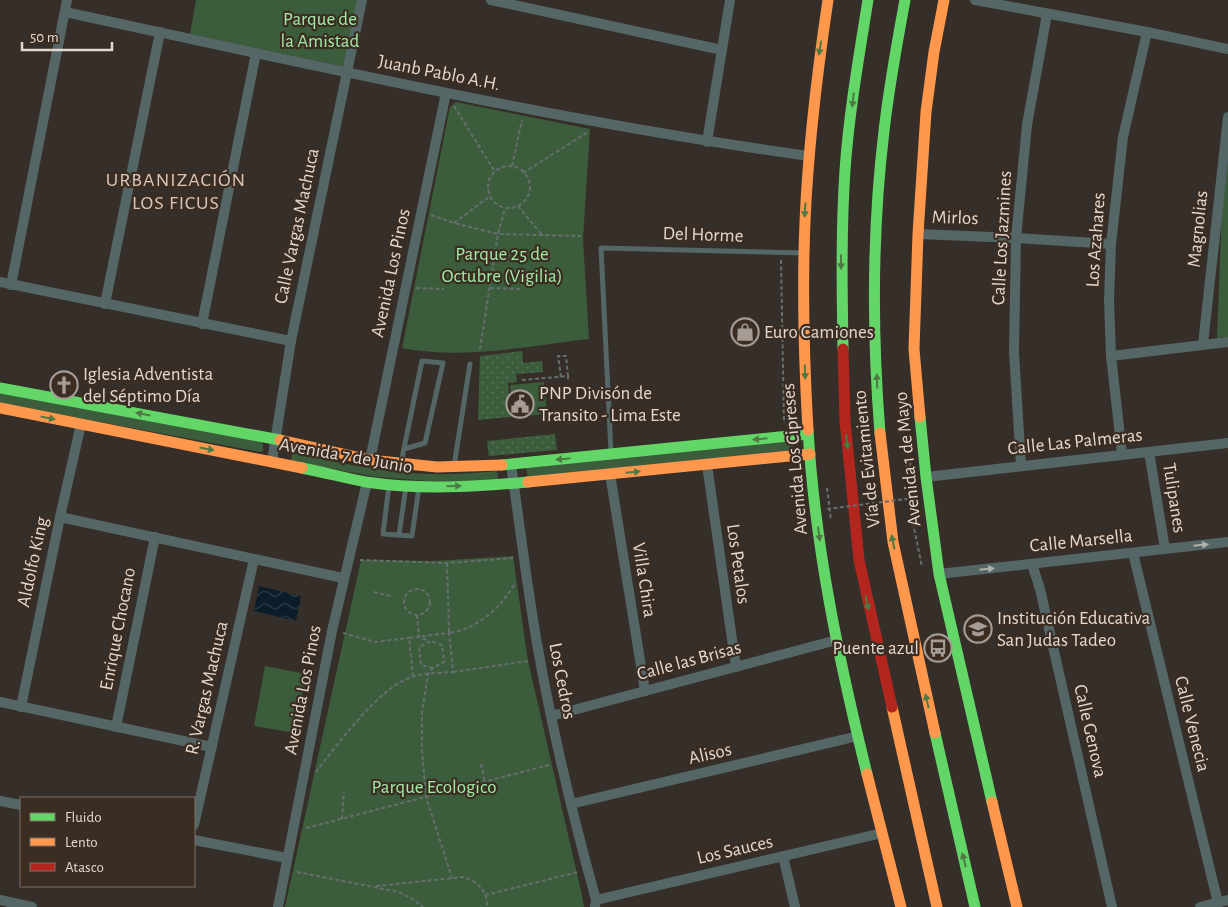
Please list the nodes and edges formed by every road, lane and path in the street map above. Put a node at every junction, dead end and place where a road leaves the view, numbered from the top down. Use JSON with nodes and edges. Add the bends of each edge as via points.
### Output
{"nodes":[{"id":1,"x":67,"y":0,"type":"edge"},
{"id":2,"x":362,"y":0,"type":"edge"},
{"id":3,"x":491,"y":0,"type":"edge"},
{"id":4,"x":730,"y":0,"type":"edge"},
{"id":5,"x":828,"y":0,"type":"edge"},
{"id":6,"x":868,"y":0,"type":"edge"},
{"id":7,"x":905,"y":0,"type":"edge"},
{"id":8,"x":944,"y":0,"type":"edge"},
{"id":9,"x":975,"y":0,"type":"edge"},
{"id":10,"x":65,"y":12,"type":"junction"},
{"id":11,"x":1047,"y":14,"type":"junction"},
{"id":12,"x":160,"y":32,"type":"junction"},
{"id":13,"x":1147,"y":32,"type":"junction"},
{"id":14,"x":1228,"y":49,"type":"edge"},
{"id":15,"x":722,"y":50,"type":"junction"},
{"id":16,"x":256,"y":53,"type":"junction"},
{"id":17,"x":348,"y":72,"type":"junction"},
{"id":18,"x":446,"y":93,"type":"junction"},
{"id":19,"x":524,"y":108,"type":"junction"},
{"id":20,"x":1228,"y":117,"type":"edge"},
{"id":21,"x":588,"y":132,"type":"dead end"},
{"id":22,"x":707,"y":142,"type":"junction"},
{"id":23,"x":808,"y":156,"type":"junction"},
{"id":24,"x":512,"y":167,"type":"junction"},
{"id":25,"x":495,"y":172,"type":"junction"},
{"id":26,"x":523,"y":172,"type":"junction"},
{"id":27,"x":490,"y":196,"type":"junction"},
{"id":28,"x":518,"y":206,"type":"junction"},
{"id":29,"x":505,"y":208,"type":"junction"},
{"id":30,"x":421,"y":212,"type":"junction"},
{"id":31,"x":454,"y":223,"type":"junction"},
{"id":32,"x":498,"y":234,"type":"junction"},
{"id":33,"x":918,"y":234,"type":"junction"},
{"id":34,"x":543,"y":235,"type":"junction"},
{"id":35,"x":581,"y":236,"type":"dead end"},
{"id":36,"x":1016,"y":238,"type":"junction"},
{"id":37,"x":1111,"y":244,"type":"junction"},
{"id":38,"x":496,"y":252,"type":"junction"},
{"id":39,"x":502,"y":253,"type":"dead end"},
{"id":40,"x":803,"y":253,"type":"junction"},
{"id":41,"x":781,"y":258,"type":"dead end"},
{"id":42,"x":0,"y":282,"type":"edge"},
{"id":43,"x":11,"y":285,"type":"junction"},
{"id":44,"x":406,"y":286,"type":"junction"},
{"id":45,"x":490,"y":288,"type":"junction"},
{"id":46,"x":444,"y":289,"type":"dead end"},
{"id":47,"x":520,"y":289,"type":"dead end"},
{"id":48,"x":105,"y":304,"type":"junction"},
{"id":49,"x":202,"y":324,"type":"junction"},
{"id":50,"x":291,"y":341,"type":"junction"},
{"id":51,"x":1228,"y":342,"type":"edge"},
{"id":52,"x":1204,"y":344,"type":"junction"},
{"id":53,"x":480,"y":349,"type":"dead end"},
{"id":54,"x":1111,"y":356,"type":"junction"},
{"id":55,"x":470,"y":364,"type":"dead end"},
{"id":56,"x":568,"y":376,"type":"junction"},
{"id":57,"x":560,"y":377,"type":"junction"},
{"id":58,"x":522,"y":380,"type":"dead end"},
{"id":59,"x":568,"y":380,"type":"dead end"},
{"id":60,"x":0,"y":388,"type":"edge"},
{"id":61,"x":0,"y":408,"type":"edge"},
{"id":62,"x":81,"y":424,"type":"junction"},
{"id":63,"x":784,"y":424,"type":"dead end"},
{"id":64,"x":808,"y":434,"type":"junction"},
{"id":65,"x":276,"y":439,"type":"junction"},
{"id":66,"x":1228,"y":443,"type":"edge"},
{"id":67,"x":404,"y":449,"type":"junction"},
{"id":68,"x":1149,"y":452,"type":"junction"},
{"id":69,"x":611,"y":454,"type":"junction"},
{"id":70,"x":810,"y":454,"type":"junction"},
{"id":71,"x":1122,"y":454,"type":"junction"},
{"id":72,"x":370,"y":460,"type":"junction"},
{"id":73,"x":272,"y":461,"type":"junction"},
{"id":74,"x":402,"y":463,"type":"junction"},
{"id":75,"x":511,"y":465,"type":"junction"},
{"id":76,"x":706,"y":465,"type":"junction"},
{"id":77,"x":1021,"y":465,"type":"junction"},
{"id":78,"x":454,"y":467,"type":"junction"},
{"id":79,"x":610,"y":474,"type":"junction"},
{"id":80,"x":926,"y":477,"type":"junction"},
{"id":81,"x":912,"y":480,"type":"dead end"},
{"id":82,"x":367,"y":482,"type":"junction"},
{"id":83,"x":514,"y":483,"type":"junction"},
{"id":84,"x":389,"y":484,"type":"junction"},
{"id":85,"x":406,"y":486,"type":"junction"},
{"id":86,"x":419,"y":486,"type":"junction"},
{"id":87,"x":914,"y":498,"type":"dead end"},
{"id":88,"x":827,"y":509,"type":"dead end"},
{"id":89,"x":60,"y":517,"type":"junction"},
{"id":90,"x":399,"y":535,"type":"junction"},
{"id":91,"x":155,"y":537,"type":"junction"},
{"id":92,"x":1228,"y":542,"type":"edge"},
{"id":93,"x":1165,"y":549,"type":"junction"},
{"id":94,"x":1134,"y":552,"type":"junction"},
{"id":95,"x":923,"y":553,"type":"dead end"},
{"id":96,"x":919,"y":554,"type":"junction"},
{"id":97,"x":524,"y":557,"type":"junction"},
{"id":98,"x":348,"y":558,"type":"junction"},
{"id":99,"x":254,"y":559,"type":"junction"},
{"id":100,"x":447,"y":563,"type":"junction"},
{"id":101,"x":1032,"y":564,"type":"junction"},
{"id":102,"x":922,"y":567,"type":"dead end"},
{"id":103,"x":939,"y":574,"type":"junction"},
{"id":104,"x":343,"y":578,"type":"junction"},
{"id":105,"x":518,"y":579,"type":"dead end"},
{"id":106,"x":374,"y":592,"type":"dead end"},
{"id":107,"x":391,"y":596,"type":"dead end"},
{"id":108,"x":417,"y":616,"type":"junction"},
{"id":109,"x":332,"y":631,"type":"junction"},
{"id":110,"x":449,"y":634,"type":"junction"},
{"id":111,"x":419,"y":637,"type":"junction"},
{"id":112,"x":409,"y":638,"type":"junction"},
{"id":113,"x":837,"y":640,"type":"junction"},
{"id":114,"x":431,"y":641,"type":"junction"},
{"id":115,"x":528,"y":661,"type":"dead end"},
{"id":116,"x":736,"y":667,"type":"junction"},
{"id":117,"x":433,"y":668,"type":"junction"},
{"id":118,"x":453,"y":672,"type":"junction"},
{"id":119,"x":428,"y":674,"type":"junction"},
{"id":120,"x":414,"y":676,"type":"junction"},
{"id":121,"x":645,"y":691,"type":"junction"},
{"id":122,"x":0,"y":702,"type":"edge"},
{"id":123,"x":21,"y":707,"type":"junction"},
{"id":124,"x":551,"y":716,"type":"junction"},
{"id":125,"x":116,"y":727,"type":"junction"},
{"id":126,"x":858,"y":736,"type":"junction"},
{"id":127,"x":212,"y":747,"type":"junction"},
{"id":128,"x":481,"y":764,"type":"dead end"},
{"id":129,"x":550,"y":765,"type":"dead end"},
{"id":130,"x":312,"y":777,"type":"dead end"},
{"id":131,"x":485,"y":782,"type":"junction"},
{"id":132,"x":344,"y":792,"type":"dead end"},
{"id":133,"x":426,"y":797,"type":"junction"},
{"id":134,"x":0,"y":800,"type":"edge"},
{"id":135,"x":571,"y":804,"type":"junction"},
{"id":136,"x":20,"y":805,"type":"edge"},
{"id":137,"x":342,"y":819,"type":"junction"},
{"id":138,"x":195,"y":821,"type":"edge"},
{"id":139,"x":306,"y":828,"type":"dead end"},
{"id":140,"x":882,"y":833,"type":"junction"},
{"id":141,"x":195,"y":840,"type":"edge"},
{"id":142,"x":783,"y":856,"type":"junction"},
{"id":143,"x":287,"y":858,"type":"junction"},
{"id":144,"x":285,"y":869,"type":"junction"},
{"id":145,"x":588,"y":870,"type":"junction"},
{"id":146,"x":452,"y":878,"type":"junction"},
{"id":147,"x":374,"y":887,"type":"junction"},
{"id":148,"x":486,"y":895,"type":"junction"},
{"id":149,"x":0,"y":900,"type":"edge"},
{"id":150,"x":1223,"y":902,"type":"edge"},
{"id":151,"x":595,"y":904,"type":"edge"},
{"id":152,"x":32,"y":907,"type":"edge"},
{"id":153,"x":278,"y":907,"type":"edge"},
{"id":154,"x":423,"y":907,"type":"edge"},
{"id":155,"x":487,"y":907,"type":"edge"},
{"id":156,"x":794,"y":907,"type":"edge"},
{"id":157,"x":901,"y":907,"type":"edge"},
{"id":158,"x":937,"y":907,"type":"edge"},
{"id":159,"x":975,"y":907,"type":"edge"},
{"id":160,"x":1017,"y":907,"type":"edge"},
{"id":161,"x":1112,"y":907,"type":"edge"},
{"id":162,"x":1200,"y":907,"type":"edge"}],
"edges":[{"from":1,"to":10,"type":"street"},
{"from":2,"to":17,"type":"street","name":"Calle Vargas Machuca"},
{"from":3,"to":15,"type":"street"},
{"from":4,"to":15,"type":"street"},
{"from":5,"to":23,"type":"main road","name":"Avenida Los Cipreses","one_way":true},
{"from":6,"to":158,"type":"main road","name":"Vía de Evitamiento","one_way":true,"via":[[844,178],[841,258],[845,421],[859,560]]},
{"from":159,"to":7,"type":"main road","name":"Vía de Evitamiento","one_way":true,"via":[[891,529],[878,410],[875,248],[889,98]]},
{"from":8,"to":33,"type":"main road","name":"Avenida 1 de Mayo","via":[[926,112]]},
{"from":9,"to":11,"type":"street"},
{"from":10,"to":12,"type":"street","name":"Juanb Pablo A.H."},
{"from":10,"to":43,"type":"street"},
{"from":11,"to":13,"type":"street"},
{"from":11,"to":36,"type":"street","name":"Calle Los Jazmines","via":[[1027,125]]},
{"from":12,"to":16,"type":"street","name":"Juanb Pablo A.H."},
{"from":12,"to":48,"type":"street"},
{"from":13,"to":14,"type":"street"},
{"from":13,"to":37,"type":"street","name":"Los Azahares","via":[[1123,137]]},
{"from":15,"to":22,"type":"street"},
{"from":16,"to":17,"type":"street","name":"Juanb Pablo A.H."},
{"from":16,"to":49,"type":"street"},
{"from":17,"to":18,"type":"street","name":"Juanb Pablo A.H."},
{"from":17,"to":50,"type":"street","name":"Calle Vargas Machuca"},
{"from":18,"to":19,"type":"street","name":"Juanb Pablo A.H."},
{"from":18,"to":25,"type":"path"},
{"from":18,"to":30,"type":"street","name":"Avenida Los Pinos"},
{"from":19,"to":22,"type":"street","name":"Juanb Pablo A.H."},
{"from":19,"to":24,"type":"path"},
{"from":20,"to":52,"type":"street","name":"Magnolias"},
{"from":21,"to":26,"type":"path"},
{"from":22,"to":23,"type":"street","name":"Juanb Pablo A.H."},
{"from":23,"to":40,"type":"main road","name":"Avenida Los Cipreses","one_way":true},
{"from":24,"to":25,"type":"path"},
{"from":24,"to":26,"type":"path"},
{"from":25,"to":27,"type":"path","via":[[489,183]]},
{"from":26,"to":28,"type":"path","via":[[528,178],[530,191]]},
{"from":27,"to":29,"type":"path"},
{"from":27,"to":31,"type":"path"},
{"from":28,"to":29,"type":"path"},
{"from":28,"to":34,"type":"path"},
{"from":29,"to":32,"type":"path"},
{"from":30,"to":31,"type":"path"},
{"from":30,"to":44,"type":"street","name":"Avenida Los Pinos"},
{"from":31,"to":32,"type":"path"},
{"from":32,"to":34,"type":"path"},
{"from":32,"to":38,"type":"path"},
{"from":33,"to":36,"type":"street","name":"Mirlos"},
{"from":33,"to":80,"type":"main road","name":"Avenida 1 de Mayo","via":[[914,349]]},
{"from":34,"to":35,"type":"path"},
{"from":36,"to":37,"type":"street","name":"Mirlos"},
{"from":36,"to":77,"type":"street","name":"Calle Los Jazmines","via":[[1014,352]]},
{"from":37,"to":54,"type":"street","name":"Los Azahares"},
{"from":38,"to":39,"type":"path"},
{"from":38,"to":45,"type":"path"},
{"from":40,"to":64,"type":"main road","name":"Avenida Los Cipreses","one_way":true},
{"from":40,"to":69,"type":"lane","name":"Del Horme","via":[[601,248]]},
{"from":41,"to":63,"type":"path"},
{"from":42,"to":43,"type":"street"},
{"from":43,"to":48,"type":"street"},
{"from":44,"to":46,"type":"path"},
{"from":44,"to":72,"type":"street","name":"Avenida Los Pinos"},
{"from":45,"to":47,"type":"path"},
{"from":45,"to":53,"type":"path"},
{"from":48,"to":49,"type":"street"},
{"from":49,"to":50,"type":"street"},
{"from":50,"to":65,"type":"street","name":"Calle Vargas Machuca"},
{"from":51,"to":52,"type":"street"},
{"from":52,"to":54,"type":"street"},
{"from":54,"to":71,"type":"street","name":"Los Azahares"},
{"from":55,"to":78,"type":"lane"},
{"from":56,"to":57,"type":"path"},
{"from":56,"to":57,"type":"path","via":[[566,356],[558,356]]},
{"from":56,"to":59,"type":"path"},
{"from":57,"to":58,"type":"path"},
{"from":65,"to":60,"type":"main road","name":"Avenida 7 de Junio","one_way":true},
{"from":61,"to":62,"type":"main road","name":"Avenida 7 de Junio","one_way":true},
{"from":62,"to":73,"type":"main road","name":"Avenida 7 de Junio","one_way":true},
{"from":62,"to":89,"type":"street","name":"Aldolfo King"},
{"from":64,"to":69,"type":"main road","name":"Avenida 7 de Junio","one_way":true},
{"from":64,"to":70,"type":"main road","name":"Avenida Los Cipreses"},
{"from":65,"to":72,"type":"main road","name":"Avenida 7 de Junio"},
{"from":65,"to":73,"type":"street","name":"Calle Vargas Machuca"},
{"from":66,"to":68,"type":"street","name":"Calle Las Palmeras"},
{"from":67,"to":67,"type":"lane","via":[[422,361],[443,363],[425,443]]},
{"from":67,"to":74,"type":"lane"},
{"from":68,"to":71,"type":"street","name":"Calle Las Palmeras"},
{"from":68,"to":93,"type":"street","name":"Tulipanes"},
{"from":69,"to":75,"type":"main road","name":"Avenida 7 de Junio","one_way":true},
{"from":70,"to":76,"type":"main road","name":"Avenida 7 de Junio"},
{"from":70,"to":113,"type":"main road","name":"Avenida Los Cipreses","one_way":true,"via":[[819,538]]},
{"from":71,"to":77,"type":"street","name":"Calle Las Palmeras"},
{"from":72,"to":74,"type":"main road","name":"Avenida 7 de Junio"},
{"from":73,"to":82,"type":"main road","name":"Avenida 7 de Junio"},
{"from":74,"to":78,"type":"main road","name":"Avenida 7 de Junio"},
{"from":75,"to":78,"type":"main road","name":"Avenida 7 de Junio"},
{"from":75,"to":83,"type":"street","name":"Los Cedros"},
{"from":79,"to":76,"type":"main road","name":"Avenida 7 de Junio","one_way":true},
{"from":76,"to":116,"type":"street","name":"Los Petalos"},
{"from":77,"to":80,"type":"street","name":"Calle Las Palmeras"},
{"from":79,"to":83,"type":"main road","name":"Avenida 7 de Junio"},
{"from":79,"to":121,"type":"street","name":"Villa Chira"},
{"from":80,"to":103,"type":"main road","name":"Avenida 1 de Mayo"},
{"from":81,"to":96,"type":"path","via":[[910,461],[906,461]]},
{"from":82,"to":84,"type":"main road","name":"Avenida 7 de Junio"},
{"from":82,"to":98,"type":"street","name":"Avenida Los Pinos"},
{"from":86,"to":83,"type":"main road","name":"Avenida 7 de Junio","one_way":true},
{"from":83,"to":97,"type":"street","name":"Los Cedros"},
{"from":84,"to":85,"type":"main road","name":"Avenida 7 de Junio"},
{"from":84,"to":90,"type":"lane","via":[[382,534]]},
{"from":85,"to":86,"type":"main road","name":"Avenida 7 de Junio"},
{"from":85,"to":90,"type":"lane"},
{"from":86,"to":90,"type":"lane","via":[[412,536]]},
{"from":87,"to":88,"type":"path","bridge":true},
{"from":89,"to":91,"type":"street"},
{"from":89,"to":123,"type":"street","name":"Aldolfo King"},
{"from":91,"to":99,"type":"street"},
{"from":91,"to":125,"type":"street","name":"Enrique Chocano"},
{"from":93,"to":92,"type":"street","name":"Calle Marsella","one_way":true},
{"from":93,"to":94,"type":"street","name":"Calle Marsella"},
{"from":94,"to":101,"type":"street","name":"Calle Marsella"},
{"from":94,"to":150,"type":"street","name":"Calle Venecia"},
{"from":95,"to":96,"type":"path"},
{"from":96,"to":102,"type":"path"},
{"from":97,"to":100,"type":"path"},
{"from":97,"to":124,"type":"street","name":"Los Cedros"},
{"from":98,"to":100,"type":"path"},
{"from":98,"to":104,"type":"street","name":"Avenida Los Pinos"},
{"from":99,"to":104,"type":"street"},
{"from":99,"to":127,"type":"street","name":"R. Vargas Machuca"},
{"from":100,"to":110,"type":"path"},
{"from":103,"to":101,"type":"street","name":"Calle Marsella","one_way":true},
{"from":101,"to":161,"type":"street","name":"Calle Genova"},
{"from":103,"to":160,"type":"main road","name":"Avenida 1 de Mayo"},
{"from":104,"to":109,"type":"street","name":"Avenida Los Pinos"},
{"from":105,"to":110,"type":"path","via":[[506,598],[486,617],[468,629]]},
{"from":106,"to":107,"type":"path"},
{"from":108,"to":108,"type":"path","via":[[409,612],[404,600],[412,590],[420,589],[428,594],[430,606]]},
{"from":108,"to":111,"type":"path"},
{"from":109,"to":112,"type":"path","via":[[375,642]]},
{"from":109,"to":143,"type":"street","name":"Avenida Los Pinos"},
{"from":110,"to":111,"type":"path"},
{"from":110,"to":118,"type":"path"},
{"from":111,"to":112,"type":"path"},
{"from":111,"to":114,"type":"path"},
{"from":112,"to":120,"type":"path"},
{"from":113,"to":116,"type":"street","name":"Calle las Brisas"},
{"from":113,"to":126,"type":"main road","name":"Avenida Los Cipreses"},
{"from":114,"to":117,"type":"path","via":[[442,645],[444,662]]},
{"from":114,"to":117,"type":"path","via":[[419,647],[421,665]]},
{"from":115,"to":118,"type":"path"},
{"from":116,"to":121,"type":"street","name":"Calle las Brisas"},
{"from":117,"to":119,"type":"path"},
{"from":118,"to":119,"type":"path"},
{"from":119,"to":120,"type":"path"},
{"from":119,"to":133,"type":"path","via":[[422,712]]},
{"from":120,"to":130,"type":"path","via":[[398,683],[378,699]]},
{"from":121,"to":124,"type":"street","name":"Calle las Brisas"},
{"from":122,"to":123,"type":"street"},
{"from":123,"to":125,"type":"street"},
{"from":124,"to":135,"type":"street","name":"Los Cedros"},
{"from":125,"to":127,"type":"street"},
{"from":126,"to":135,"type":"street","name":"Alisos"},
{"from":126,"to":140,"type":"main road","name":"Avenida Los Cipreses"},
{"from":127,"to":138,"type":"street","name":"R. Vargas Machuca"},
{"from":128,"to":131,"type":"path"},
{"from":129,"to":131,"type":"path"},
{"from":131,"to":133,"type":"path"},
{"from":132,"to":137,"type":"path"},
{"from":133,"to":137,"type":"path"},
{"from":133,"to":146,"type":"path"},
{"from":134,"to":136,"type":"street"},
{"from":135,"to":145,"type":"street","name":"Los Cedros"},
{"from":137,"to":139,"type":"path"},
{"from":140,"to":142,"type":"street","name":"Los Sauces"},
{"from":140,"to":157,"type":"main road","name":"Avenida Los Cipreses"},
{"from":141,"to":143,"type":"street"},
{"from":142,"to":151,"type":"street","name":"Los Sauces"},
{"from":142,"to":156,"type":"street"},
{"from":143,"to":144,"type":"street","name":"Avenida Los Pinos"},
{"from":144,"to":147,"type":"path"},
{"from":144,"to":153,"type":"street","name":"Avenida Los Pinos"},
{"from":145,"to":148,"type":"path"},
{"from":145,"to":151,"type":"street","name":"Los Cedros"},
{"from":146,"to":147,"type":"path"},
{"from":146,"to":148,"type":"path","via":[[472,880]]},
{"from":147,"to":154,"type":"path","via":[[407,896]]},
{"from":148,"to":155,"type":"path"},
{"from":149,"to":152,"type":"street"},
{"from":150,"to":162,"type":"street"}]}
